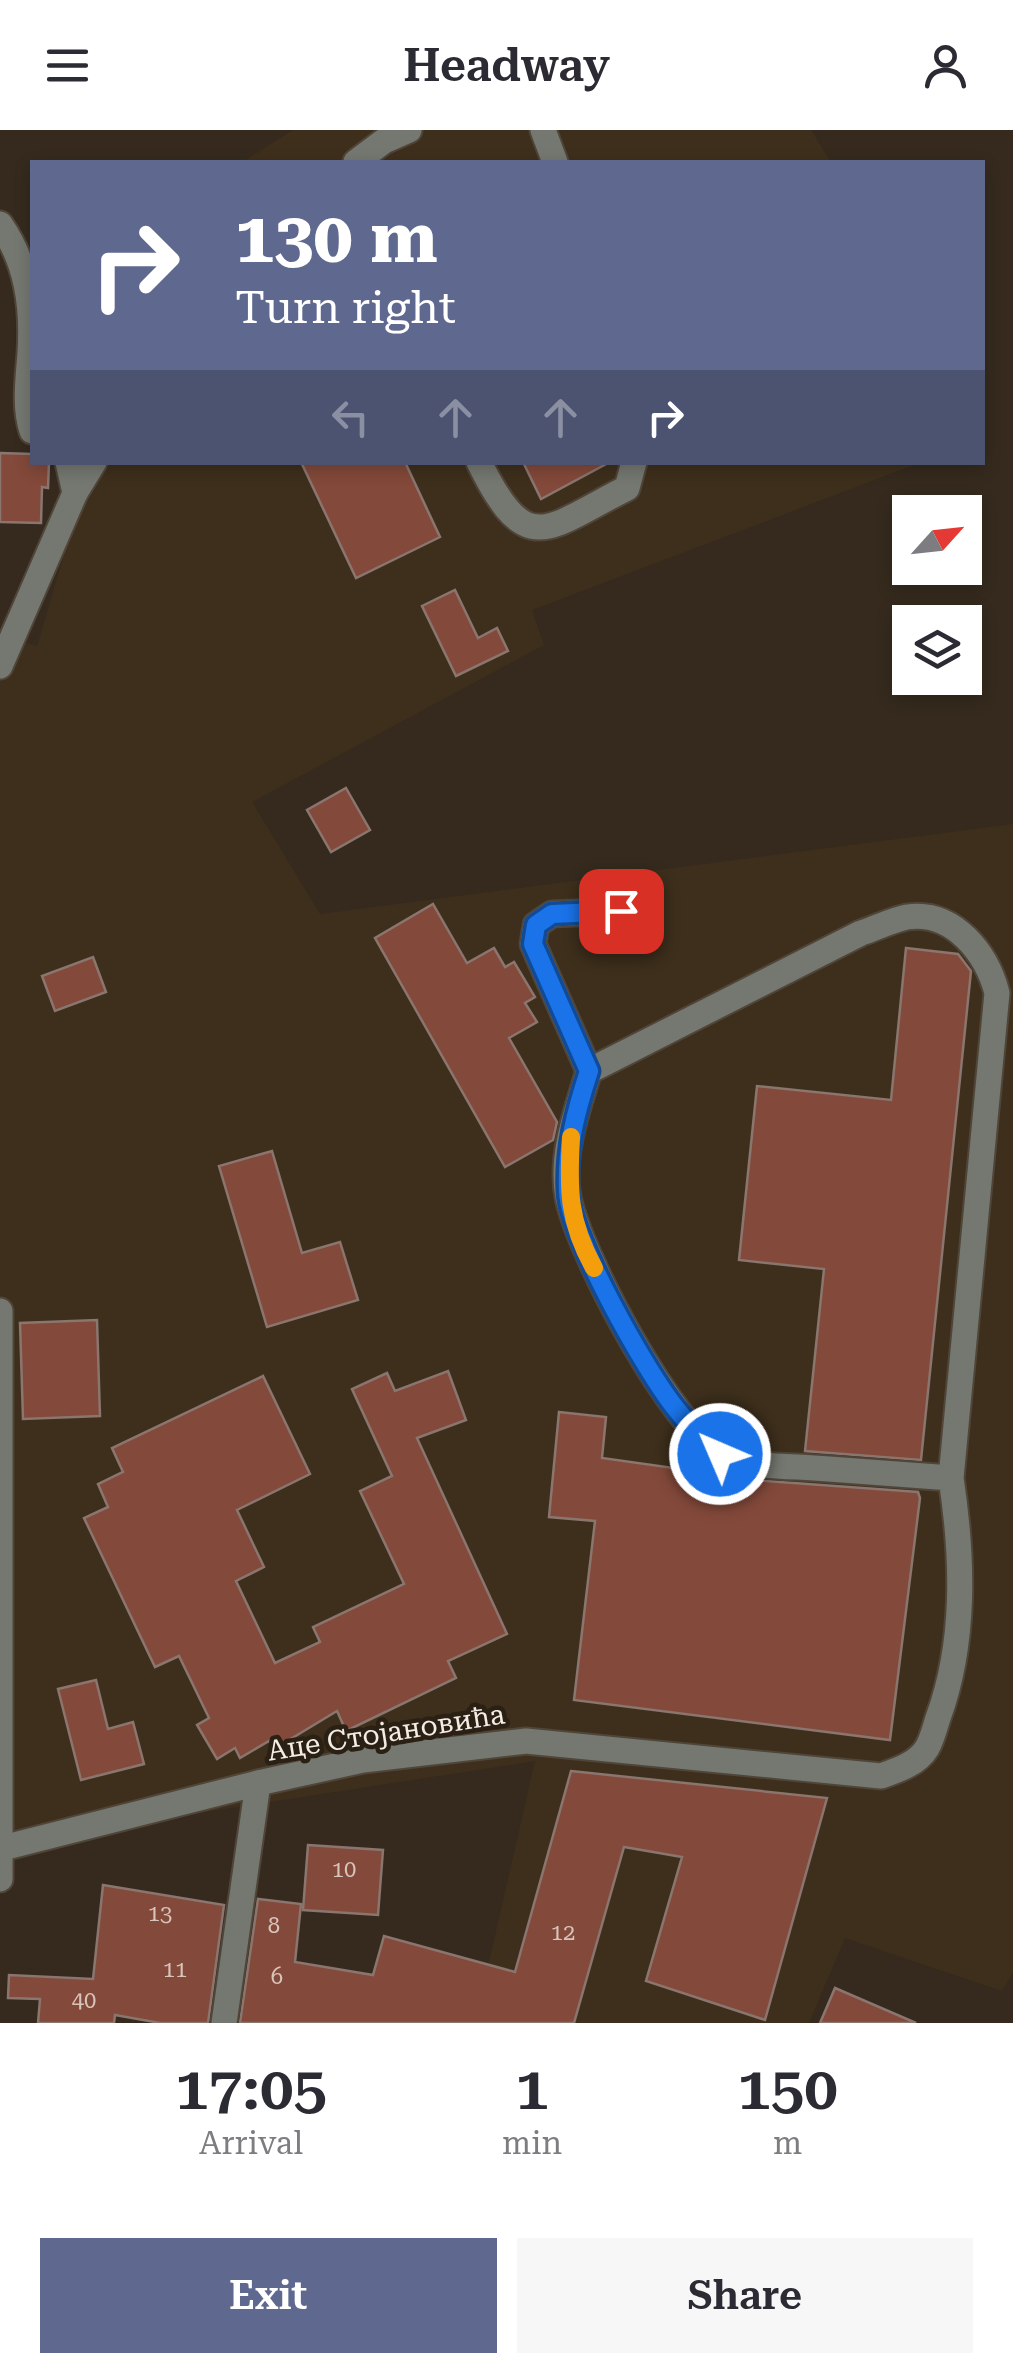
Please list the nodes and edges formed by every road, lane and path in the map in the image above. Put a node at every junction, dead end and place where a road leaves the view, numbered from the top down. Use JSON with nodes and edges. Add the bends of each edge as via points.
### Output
{"nodes":[{"id":1,"x":409,"y":130,"type":"edge"},
{"id":2,"x":543,"y":130,"type":"edge"},
{"id":3,"x":359,"y":160,"type":"edge"},
{"id":4,"x":554,"y":160,"type":"edge"},
{"id":5,"x":0,"y":224,"type":"edge"},
{"id":6,"x":30,"y":322,"type":"edge"},
{"id":7,"x":30,"y":347,"type":"edge"},
{"id":8,"x":30,"y":426,"type":"edge"},
{"id":9,"x":69,"y":465,"type":"edge"},
{"id":10,"x":92,"y":465,"type":"edge"},
{"id":11,"x":482,"y":465,"type":"edge"},
{"id":12,"x":633,"y":465,"type":"edge"},
{"id":13,"x":76,"y":493,"type":"junction"},
{"id":14,"x":0,"y":666,"type":"edge"},
{"id":15,"x":621,"y":911,"type":"dead end"},
{"id":16,"x":589,"y":1071,"type":"junction"},
{"id":17,"x":0,"y":1311,"type":"edge"},
{"id":18,"x":951,"y":1478,"type":"junction"},
{"id":19,"x":258,"y":1782,"type":"junction"},
{"id":20,"x":2,"y":1848,"type":"edge"},
{"id":21,"x":0,"y":1879,"type":"edge"},
{"id":22,"x":224,"y":2023,"type":"edge"}],
"edges":[{"from":1,"to":3,"type":"street"},
{"from":2,"to":4,"type":"street"},
{"from":5,"to":6,"type":"street","via":[[18,249]]},
{"from":7,"to":8,"type":"street"},
{"from":9,"to":13,"type":"street"},
{"from":10,"to":13,"type":"street"},
{"from":11,"to":12,"type":"street","via":[[508,514],[535,528],[552,526],[626,488]]},
{"from":13,"to":14,"type":"street"},
{"from":15,"to":16,"type":"street","via":[[552,914],[536,925],[533,944]]},
{"from":16,"to":18,"type":"street","via":[[571,1126],[568,1194],[585,1250],[676,1410],[720,1454],[753,1464]]},
{"from":16,"to":18,"type":"street","name":"Аце Стојановића","via":[[861,933],[908,917],[939,919],[975,945],[997,993]]},
{"from":17,"to":20,"type":"street"},
{"from":18,"to":19,"type":"street","name":"Аце Стојановића","via":[[960,1539],[959,1613],[946,1694],[927,1748],[905,1768],[881,1776],[526,1741],[362,1760]]},
{"from":19,"to":20,"type":"street"},
{"from":19,"to":22,"type":"street","name":"Аце Стојановића"},
{"from":20,"to":21,"type":"street"}]}
